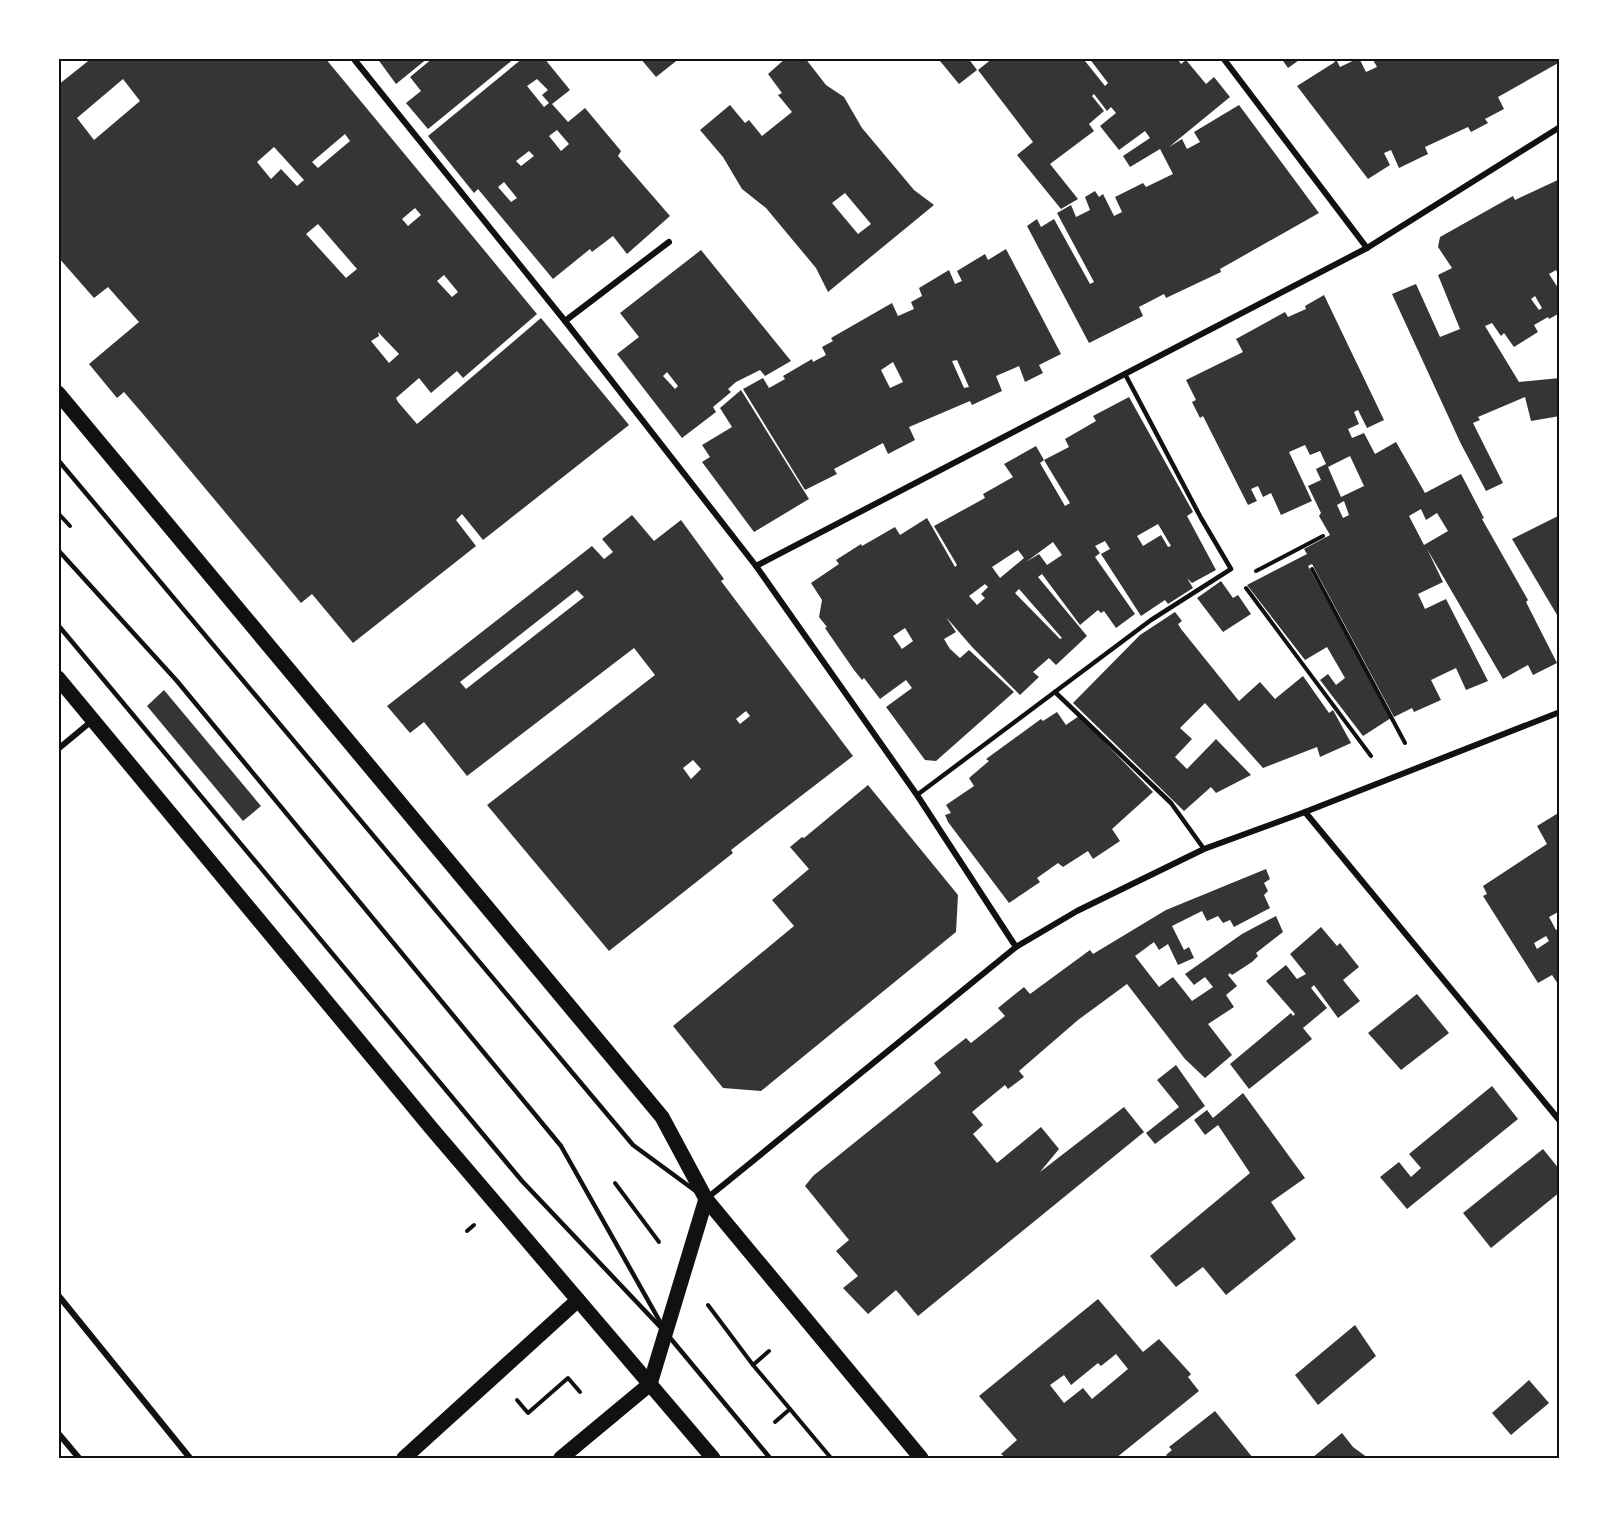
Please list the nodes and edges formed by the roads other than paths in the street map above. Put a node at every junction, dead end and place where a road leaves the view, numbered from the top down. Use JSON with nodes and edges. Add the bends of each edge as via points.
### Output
{"nodes":[{"id":1,"x":352,"y":58,"type":"edge"},
{"id":2,"x":1222,"y":58,"type":"edge"},
{"id":3,"x":1560,"y":128,"type":"edge"},
{"id":4,"x":669,"y":242,"type":"dead end"},
{"id":5,"x":1367,"y":248,"type":"junction"},
{"id":6,"x":565,"y":321,"type":"junction"},
{"id":7,"x":1125,"y":374,"type":"junction"},
{"id":8,"x":58,"y":393,"type":"edge"},
{"id":9,"x":58,"y":460,"type":"edge"},
{"id":10,"x":58,"y":550,"type":"edge"},
{"id":11,"x":756,"y":566,"type":"junction"},
{"id":12,"x":58,"y":625,"type":"edge"},
{"id":13,"x":58,"y":678,"type":"edge"},
{"id":14,"x":1055,"y":692,"type":"junction"},
{"id":15,"x":1560,"y":712,"type":"edge"},
{"id":16,"x":93,"y":720,"type":"junction"},
{"id":17,"x":58,"y":749,"type":"edge"},
{"id":18,"x":917,"y":795,"type":"junction"},
{"id":19,"x":1305,"y":812,"type":"junction"},
{"id":20,"x":1204,"y":849,"type":"junction"},
{"id":21,"x":1016,"y":947,"type":"junction"},
{"id":22,"x":1560,"y":1120,"type":"edge"},
{"id":23,"x":706,"y":1199,"type":"junction"},
{"id":24,"x":58,"y":1296,"type":"edge"},
{"id":25,"x":578,"y":1300,"type":"junction"},
{"id":26,"x":666,"y":1333,"type":"junction"},
{"id":27,"x":650,"y":1384,"type":"junction"},
{"id":28,"x":58,"y":1433,"type":"edge"},
{"id":29,"x":79,"y":1458,"type":"edge"},
{"id":30,"x":190,"y":1458,"type":"edge"},
{"id":31,"x":404,"y":1458,"type":"edge"},
{"id":32,"x":561,"y":1458,"type":"edge"},
{"id":33,"x":713,"y":1458,"type":"edge"},
{"id":34,"x":770,"y":1458,"type":"edge"},
{"id":35,"x":921,"y":1458,"type":"edge"}],
"edges":[{"from":1,"to":6,"type":"street"},
{"from":2,"to":5,"type":"street"},
{"from":3,"to":5,"type":"street"},
{"from":4,"to":6,"type":"street"},
{"from":5,"to":7,"type":"street"},
{"from":6,"to":11,"type":"street"},
{"from":7,"to":11,"type":"street"},
{"from":7,"to":14,"type":"lane","via":[[1231,569],[1151,620]]},
{"from":8,"to":23,"type":"main road","via":[[662,1117]]},
{"from":9,"to":23,"type":"lane","via":[[633,1145]]},
{"from":10,"to":26,"type":"lane","via":[[177,681],[561,1146]]},
{"from":11,"to":18,"type":"street"},
{"from":12,"to":26,"type":"lane","via":[[522,1181]]},
{"from":13,"to":16,"type":"main road"},
{"from":14,"to":18,"type":"lane"},
{"from":14,"to":20,"type":"lane","via":[[1171,802]]},
{"from":15,"to":19,"type":"street"},
{"from":16,"to":17,"type":"street"},
{"from":16,"to":25,"type":"main road"},
{"from":18,"to":21,"type":"street"},
{"from":19,"to":20,"type":"street"},
{"from":19,"to":22,"type":"street"},
{"from":20,"to":21,"type":"street","via":[[1077,911]]},
{"from":21,"to":23,"type":"street"},
{"from":23,"to":26,"type":"main road"},
{"from":23,"to":35,"type":"main road"},
{"from":24,"to":30,"type":"street"},
{"from":25,"to":27,"type":"main road"},
{"from":25,"to":31,"type":"main road"},
{"from":26,"to":27,"type":"main road"},
{"from":26,"to":34,"type":"lane"},
{"from":27,"to":32,"type":"main road"},
{"from":27,"to":33,"type":"main road"},
{"from":28,"to":29,"type":"street"}]}
